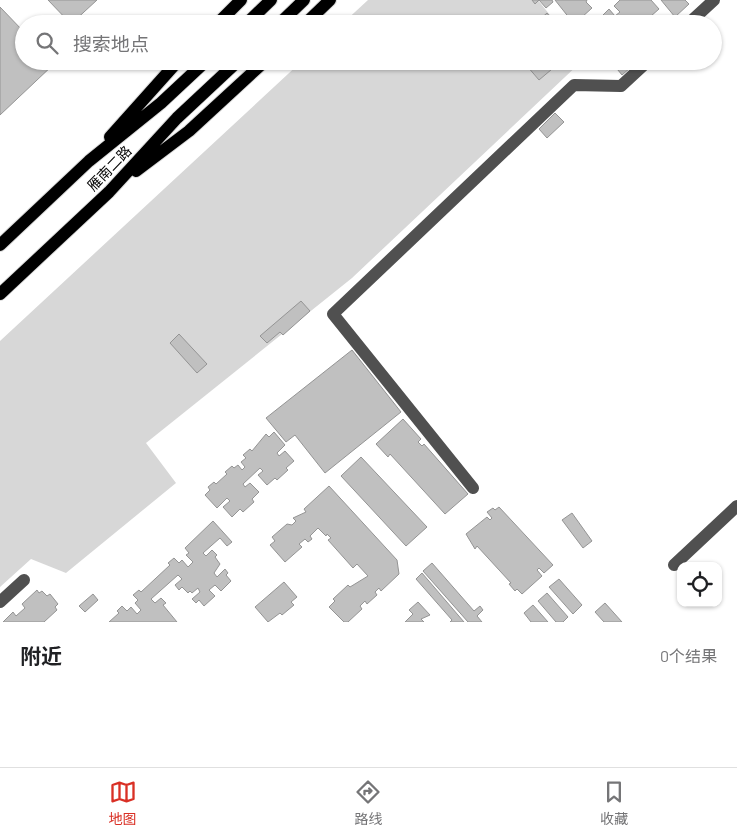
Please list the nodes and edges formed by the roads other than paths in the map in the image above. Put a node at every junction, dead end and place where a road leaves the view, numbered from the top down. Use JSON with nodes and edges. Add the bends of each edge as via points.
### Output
{"nodes":[{"id":1,"x":241,"y":0,"type":"edge"},
{"id":2,"x":272,"y":0,"type":"edge"},
{"id":3,"x":304,"y":0,"type":"edge"},
{"id":4,"x":330,"y":0,"type":"edge"},
{"id":5,"x":714,"y":0,"type":"edge"},
{"id":6,"x":226,"y":15,"type":"edge"},
{"id":7,"x":256,"y":15,"type":"edge"},
{"id":8,"x":288,"y":15,"type":"edge"},
{"id":9,"x":314,"y":15,"type":"edge"},
{"id":10,"x":698,"y":15,"type":"edge"},
{"id":11,"x":169,"y":70,"type":"edge"},
{"id":12,"x":197,"y":70,"type":"edge"},
{"id":13,"x":228,"y":70,"type":"edge"},
{"id":14,"x":255,"y":70,"type":"edge"},
{"id":15,"x":638,"y":70,"type":"edge"},
{"id":16,"x":89,"y":162,"type":"junction"},
{"id":17,"x":109,"y":192,"type":"junction"},
{"id":18,"x":0,"y":245,"type":"edge"},
{"id":19,"x":0,"y":294,"type":"edge"},
{"id":20,"x":473,"y":488,"type":"dead end"},
{"id":21,"x":737,"y":506,"type":"edge"},
{"id":22,"x":674,"y":565,"type":"dead end"},
{"id":23,"x":24,"y":580,"type":"dead end"},
{"id":24,"x":0,"y":602,"type":"edge"}],
"edges":[{"from":1,"to":6,"type":"main road"},
{"from":2,"to":7,"type":"main road"},
{"from":3,"to":8,"type":"main road"},
{"from":4,"to":9,"type":"main road"},
{"from":5,"to":10,"type":"street"},
{"from":11,"to":16,"type":"main road"},
{"from":12,"to":16,"type":"main road","name":"雁南二路","via":[[161,104]]},
{"from":13,"to":17,"type":"main road","name":"雁南二路","via":[[177,118]]},
{"from":14,"to":17,"type":"main road","via":[[189,131]]},
{"from":15,"to":20,"type":"street","via":[[621,86],[574,85],[332,314]]},
{"from":16,"to":18,"type":"main road","name":"雁南二路"},
{"from":17,"to":19,"type":"main road","name":"雁南二路"},
{"from":21,"to":22,"type":"street"},
{"from":23,"to":24,"type":"street"}]}
